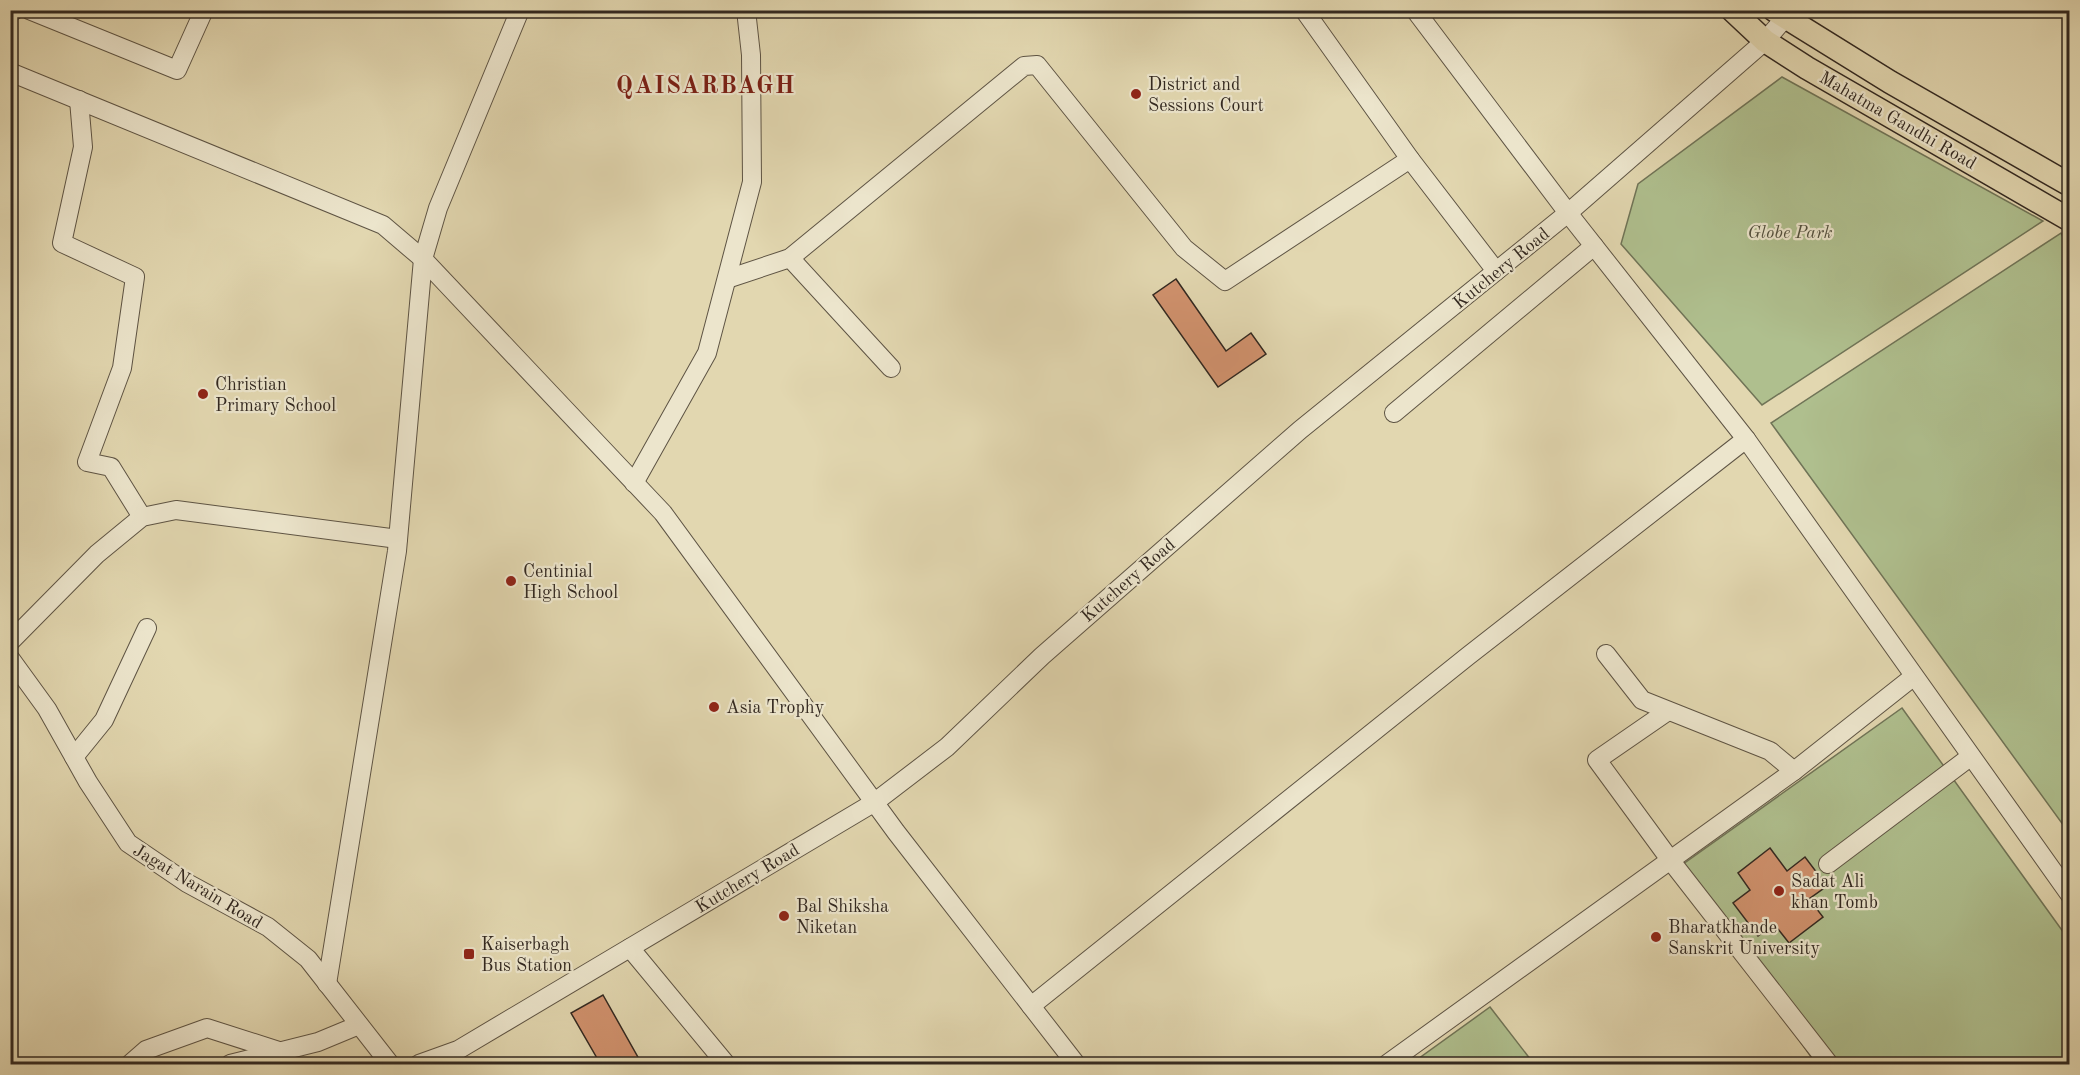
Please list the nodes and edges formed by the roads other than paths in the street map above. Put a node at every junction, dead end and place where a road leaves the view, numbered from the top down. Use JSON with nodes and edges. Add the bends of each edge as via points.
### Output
{"nodes":[{"id":1,"x":15,"y":10,"type":"edge"},
{"id":2,"x":29,"y":10,"type":"edge"},
{"id":3,"x":204,"y":10,"type":"edge"},
{"id":4,"x":520,"y":10,"type":"edge"},
{"id":5,"x":746,"y":10,"type":"edge"},
{"id":6,"x":1304,"y":10,"type":"edge"},
{"id":7,"x":1415,"y":10,"type":"edge"},
{"id":8,"x":1732,"y":10,"type":"edge"},
{"id":9,"x":10,"y":13,"type":"edge"},
{"id":10,"x":1779,"y":15,"type":"edge"},
{"id":11,"x":1765,"y":41,"type":"junction"},
{"id":12,"x":10,"y":72,"type":"edge"},
{"id":13,"x":78,"y":100,"type":"junction"},
{"id":14,"x":1410,"y":159,"type":"junction"},
{"id":15,"x":2070,"y":185,"type":"edge"},
{"id":16,"x":1568,"y":213,"type":"junction"},
{"id":17,"x":2070,"y":220,"type":"edge"},
{"id":18,"x":1594,"y":246,"type":"junction"},
{"id":19,"x":790,"y":258,"type":"junction"},
{"id":20,"x":423,"y":259,"type":"junction"},
{"id":21,"x":1496,"y":271,"type":"junction"},
{"id":22,"x":727,"y":279,"type":"junction"},
{"id":23,"x":891,"y":368,"type":"dead end"},
{"id":24,"x":1394,"y":414,"type":"dead end"},
{"id":25,"x":1746,"y":439,"type":"junction"},
{"id":26,"x":634,"y":483,"type":"junction"},
{"id":27,"x":142,"y":517,"type":"junction"},
{"id":28,"x":398,"y":540,"type":"junction"},
{"id":29,"x":147,"y":628,"type":"dead end"},
{"id":30,"x":10,"y":642,"type":"edge"},
{"id":31,"x":1606,"y":654,"type":"dead end"},
{"id":32,"x":10,"y":658,"type":"edge"},
{"id":33,"x":1913,"y":677,"type":"junction"},
{"id":34,"x":1668,"y":711,"type":"junction"},
{"id":35,"x":74,"y":757,"type":"junction"},
{"id":36,"x":1970,"y":757,"type":"junction"},
{"id":37,"x":1794,"y":771,"type":"junction"},
{"id":38,"x":876,"y":802,"type":"junction"},
{"id":39,"x":1671,"y":861,"type":"junction"},
{"id":40,"x":1828,"y":864,"type":"dead end"},
{"id":41,"x":2070,"y":895,"type":"edge"},
{"id":42,"x":630,"y":948,"type":"junction"},
{"id":43,"x":327,"y":984,"type":"junction"},
{"id":44,"x":1031,"y":1005,"type":"junction"},
{"id":45,"x":359,"y":1024,"type":"junction"},
{"id":46,"x":279,"y":1051,"type":"junction"},
{"id":47,"x":130,"y":1065,"type":"edge"},
{"id":48,"x":230,"y":1065,"type":"edge"},
{"id":49,"x":390,"y":1065,"type":"edge"},
{"id":50,"x":419,"y":1065,"type":"edge"},
{"id":51,"x":726,"y":1065,"type":"edge"},
{"id":52,"x":1076,"y":1065,"type":"edge"},
{"id":53,"x":1387,"y":1065,"type":"edge"},
{"id":54,"x":1829,"y":1065,"type":"edge"}],
"edges":[{"from":1,"to":9,"type":"street"},
{"from":2,"to":3,"type":"street","via":[[177,70]]},
{"from":4,"to":20,"type":"street","via":[[438,208]]},
{"from":5,"to":22,"type":"street","via":[[751,55],[752,182]]},
{"from":6,"to":14,"type":"street"},
{"from":7,"to":16,"type":"street"},
{"from":8,"to":11,"type":"main road","name":"Mahatma Gandhi Road"},
{"from":10,"to":11,"type":"street","name":"Kutchery Road"},
{"from":10,"to":15,"type":"main road","name":"Mahatma Gandhi Road"},
{"from":11,"to":16,"type":"street","name":"Kutchery Road"},
{"from":11,"to":17,"type":"main road","name":"Mahatma Gandhi Road"},
{"from":12,"to":13,"type":"street"},
{"from":13,"to":20,"type":"street","via":[[383,225]]},
{"from":13,"to":27,"type":"street","via":[[83,147],[62,243],[135,277],[122,368],[87,462],[111,467]]},
{"from":14,"to":19,"type":"street","via":[[1225,281],[1184,248],[1037,65],[1024,66]]},
{"from":14,"to":21,"type":"street"},
{"from":16,"to":18,"type":"street"},
{"from":16,"to":21,"type":"street","name":"Kutchery Road"},
{"from":18,"to":24,"type":"street"},
{"from":18,"to":25,"type":"street"},
{"from":19,"to":22,"type":"street"},
{"from":19,"to":23,"type":"street"},
{"from":20,"to":26,"type":"street"},
{"from":20,"to":28,"type":"street"},
{"from":21,"to":38,"type":"street","name":"Kutchery Road","via":[[1300,429],[1042,656],[948,747]]},
{"from":22,"to":26,"type":"street","via":[[707,353]]},
{"from":25,"to":33,"type":"street"},
{"from":25,"to":44,"type":"street"},
{"from":26,"to":38,"type":"street","via":[[663,513]]},
{"from":27,"to":28,"type":"street","via":[[176,510]]},
{"from":27,"to":30,"type":"street","via":[[97,555]]},
{"from":28,"to":43,"type":"street"},
{"from":29,"to":35,"type":"street","via":[[104,720]]},
{"from":31,"to":34,"type":"street","via":[[1642,700]]},
{"from":32,"to":35,"type":"street","name":"Jagat Narain Road","via":[[48,709]]},
{"from":33,"to":36,"type":"street"},
{"from":33,"to":37,"type":"street"},
{"from":34,"to":37,"type":"street","via":[[1770,751]]},
{"from":34,"to":39,"type":"street","via":[[1597,760]]},
{"from":35,"to":43,"type":"street","name":"Jagat Narain Road","via":[[128,843],[186,883],[268,927],[308,959]]},
{"from":36,"to":40,"type":"street"},
{"from":36,"to":41,"type":"street"},
{"from":37,"to":39,"type":"street"},
{"from":38,"to":42,"type":"street","name":"Kutchery Road"},
{"from":38,"to":44,"type":"street"},
{"from":39,"to":53,"type":"street"},
{"from":39,"to":54,"type":"street"},
{"from":42,"to":50,"type":"street","name":"Kutchery Road","via":[[458,1050]]},
{"from":42,"to":51,"type":"street"},
{"from":43,"to":45,"type":"street","name":"Jagat Narain Road"},
{"from":44,"to":52,"type":"street"},
{"from":45,"to":46,"type":"street","via":[[318,1042]]},
{"from":45,"to":49,"type":"street","name":"Jagat Narain Road"},
{"from":46,"to":47,"type":"street","via":[[207,1028],[146,1050]]},
{"from":46,"to":48,"type":"street"}]}
